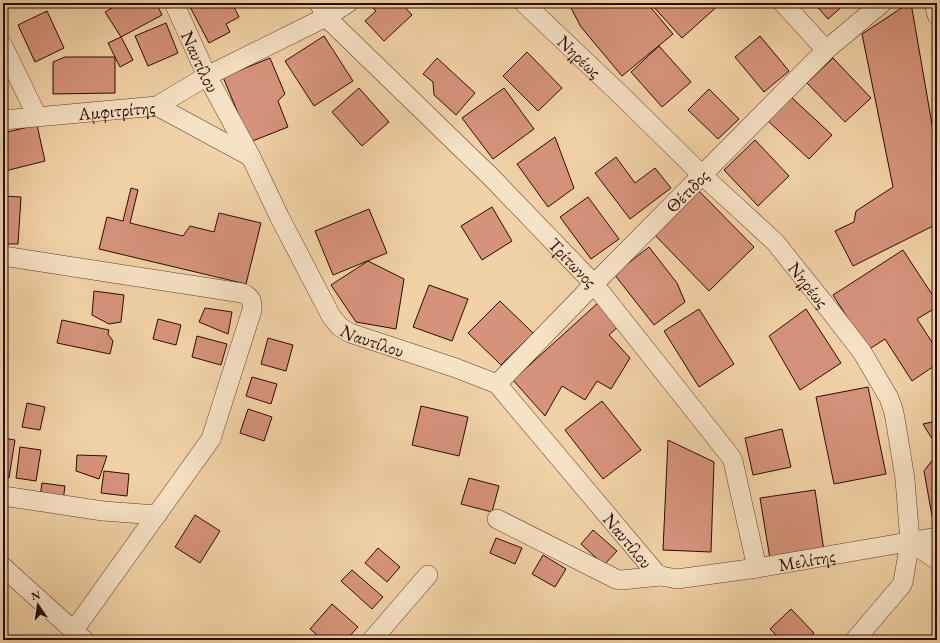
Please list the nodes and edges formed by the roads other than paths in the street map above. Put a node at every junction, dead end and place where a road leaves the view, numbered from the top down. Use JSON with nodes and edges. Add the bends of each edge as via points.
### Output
{"nodes":[{"id":1,"x":174,"y":3,"type":"edge"},
{"id":2,"x":348,"y":3,"type":"edge"},
{"id":3,"x":524,"y":3,"type":"edge"},
{"id":4,"x":783,"y":3,"type":"edge"},
{"id":5,"x":882,"y":3,"type":"edge"},
{"id":6,"x":934,"y":3,"type":"edge"},
{"id":7,"x":322,"y":10,"type":"edge"},
{"id":8,"x":937,"y":15,"type":"edge"},
{"id":9,"x":3,"y":46,"type":"edge"},
{"id":10,"x":826,"y":50,"type":"junction"},
{"id":11,"x":207,"y":76,"type":"junction"},
{"id":12,"x":157,"y":106,"type":"junction"},
{"id":13,"x":37,"y":116,"type":"junction"},
{"id":14,"x":3,"y":120,"type":"edge"},
{"id":15,"x":251,"y":157,"type":"junction"},
{"id":16,"x":702,"y":175,"type":"junction"},
{"id":17,"x":3,"y":256,"type":"edge"},
{"id":18,"x":594,"y":284,"type":"junction"},
{"id":19,"x":497,"y":384,"type":"junction"},
{"id":20,"x":3,"y":496,"type":"edge"},
{"id":21,"x":157,"y":515,"type":"junction"},
{"id":22,"x":497,"y":519,"type":"dead end"},
{"id":23,"x":937,"y":537,"type":"edge"},
{"id":24,"x":910,"y":542,"type":"junction"},
{"id":25,"x":937,"y":560,"type":"edge"},
{"id":26,"x":3,"y":568,"type":"edge"},
{"id":27,"x":757,"y":568,"type":"junction"},
{"id":28,"x":428,"y":575,"type":"dead end"},
{"id":29,"x":669,"y":577,"type":"junction"},
{"id":30,"x":79,"y":635,"type":"edge"},
{"id":31,"x":372,"y":640,"type":"edge"},
{"id":32,"x":855,"y":640,"type":"edge"}],
"edges":[{"from":1,"to":11,"type":"street","name":"Ναυτίλου"},
{"from":2,"to":7,"type":"street","name":"Αμφιτρίτης"},
{"from":3,"to":16,"type":"street","name":"Νηρέως"},
{"from":4,"to":10,"type":"street"},
{"from":5,"to":10,"type":"street","name":"Θέτιδος"},
{"from":6,"to":8,"type":"street"},
{"from":7,"to":11,"type":"street","name":"Αμφιτρίτης"},
{"from":7,"to":18,"type":"street","name":"Τρίτωνος","via":[[491,177]]},
{"from":9,"to":13,"type":"street"},
{"from":10,"to":16,"type":"street","name":"Θέτιδος"},
{"from":11,"to":12,"type":"street","name":"Αμφιτρίτης"},
{"from":11,"to":15,"type":"street","name":"Ναυτίλου"},
{"from":12,"to":13,"type":"street","name":"Αμφιτρίτης"},
{"from":12,"to":15,"type":"street"},
{"from":13,"to":14,"type":"street","name":"Αμφιτρίτης"},
{"from":15,"to":19,"type":"street","name":"Ναυτίλου","via":[[331,316],[340,327],[350,333]]},
{"from":16,"to":18,"type":"street","name":"Θέτιδος"},
{"from":16,"to":24,"type":"street","name":"Νηρέως","via":[[775,242],[862,352],[889,398],[896,418],[905,479]]},
{"from":17,"to":21,"type":"street","via":[[242,293],[251,299],[252,310],[211,439]]},
{"from":18,"to":19,"type":"street","name":"Θέτιδος"},
{"from":18,"to":27,"type":"street","name":"Τρίτωνος","via":[[732,459]]},
{"from":19,"to":29,"type":"street","name":"Ναυτίλου","via":[[654,572]]},
{"from":20,"to":21,"type":"street","via":[[103,511]]},
{"from":21,"to":30,"type":"street"},
{"from":22,"to":29,"type":"street","name":"Μελίτης","via":[[616,579]]},
{"from":23,"to":24,"type":"street","name":"Μελίτης"},
{"from":24,"to":25,"type":"street"},
{"from":24,"to":27,"type":"street","name":"Μελίτης"},
{"from":24,"to":32,"type":"street","name":"Νηρέως","via":[[901,586]]},
{"from":26,"to":30,"type":"street"},
{"from":27,"to":29,"type":"street","name":"Μελίτης"},
{"from":28,"to":31,"type":"street"}]}
